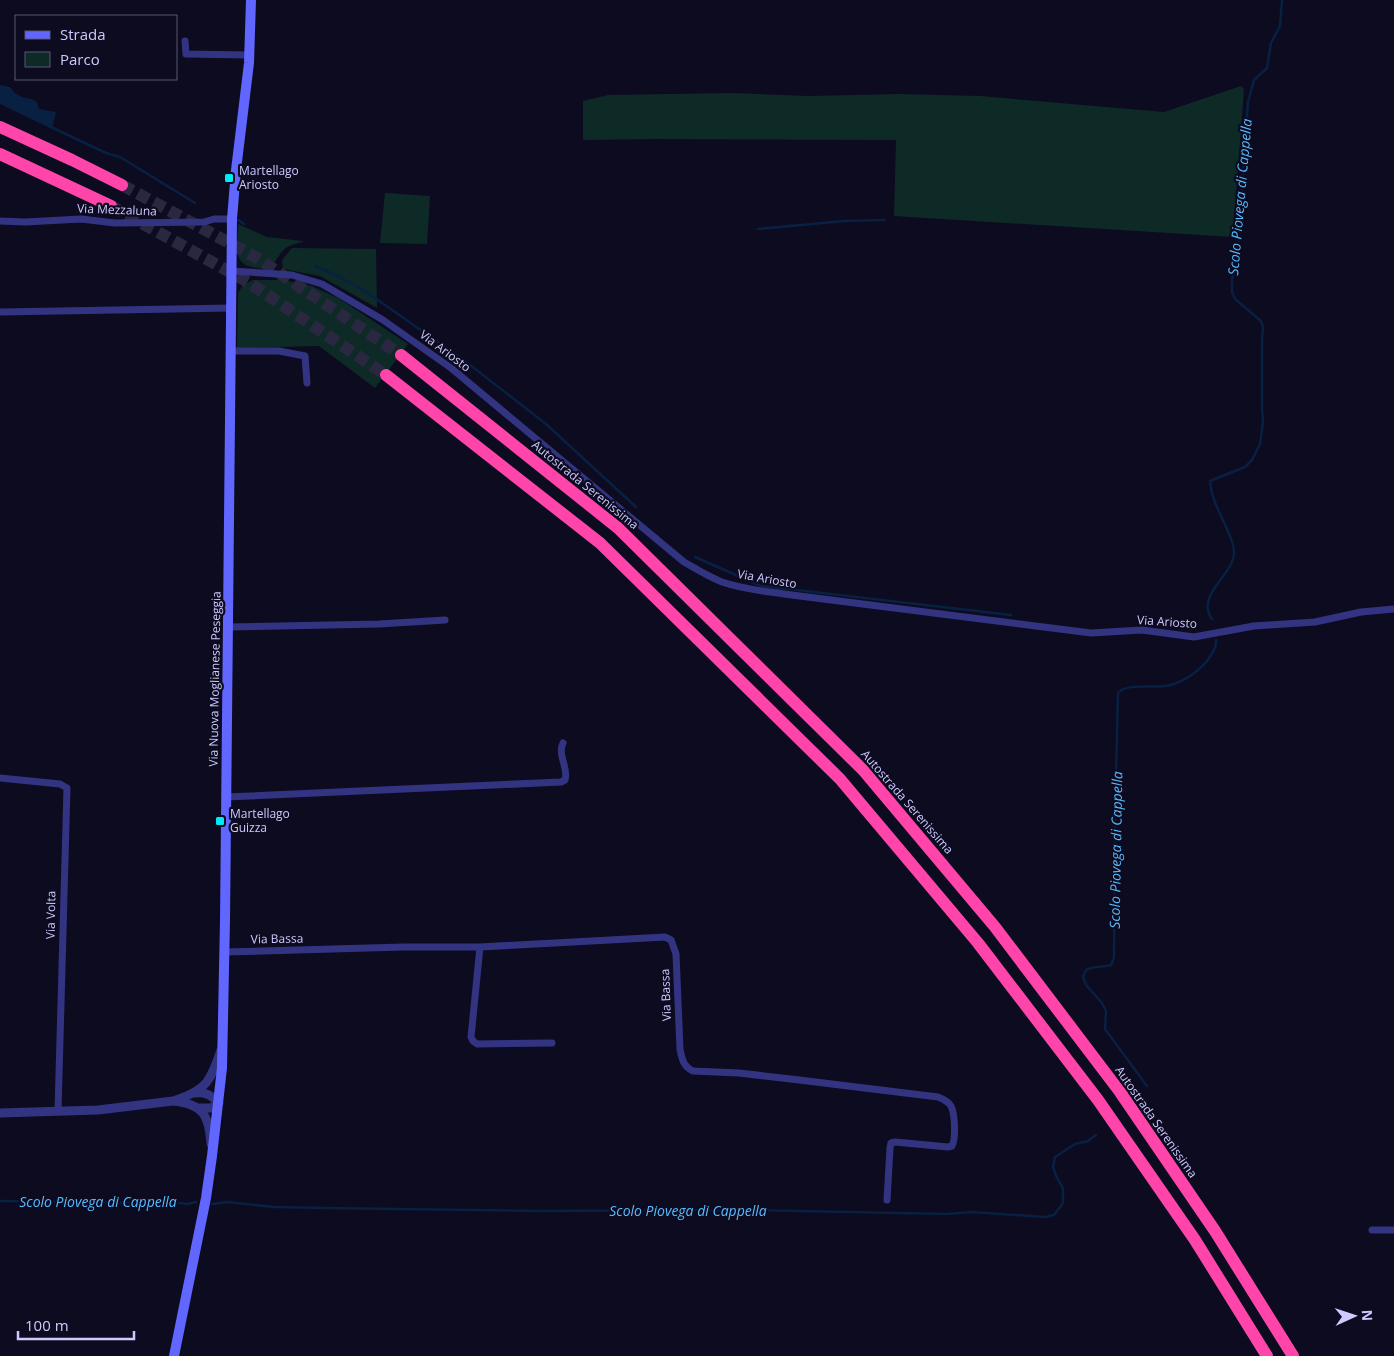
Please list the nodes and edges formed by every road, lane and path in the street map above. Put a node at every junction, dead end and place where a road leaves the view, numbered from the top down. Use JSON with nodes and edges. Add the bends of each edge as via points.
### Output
{"nodes":[{"id":1,"x":251,"y":0,"type":"edge"},
{"id":2,"x":185,"y":41,"type":"dead end"},
{"id":3,"x":249,"y":55,"type":"junction"},
{"id":4,"x":0,"y":127,"type":"edge"},
{"id":5,"x":0,"y":154,"type":"edge"},
{"id":6,"x":122,"y":185,"type":"tunnel mouth"},
{"id":7,"x":111,"y":206,"type":"tunnel mouth"},
{"id":8,"x":232,"y":219,"type":"junction"},
{"id":9,"x":0,"y":221,"type":"edge"},
{"id":10,"x":232,"y":271,"type":"junction"},
{"id":11,"x":232,"y":308,"type":"junction"},
{"id":12,"x":0,"y":312,"type":"edge"},
{"id":13,"x":231,"y":351,"type":"junction"},
{"id":14,"x":400,"y":355,"type":"tunnel mouth"},
{"id":15,"x":386,"y":375,"type":"tunnel mouth"},
{"id":16,"x":306,"y":383,"type":"dead end"},
{"id":17,"x":1394,"y":609,"type":"edge"},
{"id":18,"x":445,"y":620,"type":"dead end"},
{"id":19,"x":228,"y":627,"type":"junction"},
{"id":20,"x":564,"y":743,"type":"dead end"},
{"id":21,"x":0,"y":778,"type":"edge"},
{"id":22,"x":226,"y":797,"type":"junction"},
{"id":23,"x":480,"y":946,"type":"junction"},
{"id":24,"x":225,"y":952,"type":"junction"},
{"id":25,"x":552,"y":1043,"type":"dead end"},
{"id":26,"x":222,"y":1047,"type":"junction"},
{"id":27,"x":195,"y":1093,"type":"junction"},
{"id":28,"x":173,"y":1101,"type":"junction"},
{"id":29,"x":219,"y":1103,"type":"junction"},
{"id":30,"x":198,"y":1108,"type":"junction"},
{"id":31,"x":58,"y":1111,"type":"junction"},
{"id":32,"x":0,"y":1113,"type":"edge"},
{"id":33,"x":212,"y":1156,"type":"junction"},
{"id":34,"x":887,"y":1200,"type":"dead end"},
{"id":35,"x":1372,"y":1230,"type":"dead end"},
{"id":36,"x":1394,"y":1230,"type":"edge"},
{"id":37,"x":174,"y":1356,"type":"edge"},
{"id":38,"x":1268,"y":1356,"type":"edge"},
{"id":39,"x":1293,"y":1356,"type":"edge"}],
"edges":[{"from":1,"to":3,"type":"main road","name":"Via Nuova Moglianese Peseggia"},
{"from":2,"to":3,"type":"street","via":[[186,54]]},
{"from":3,"to":8,"type":"main road","name":"Via Nuova Moglianese Peseggia"},
{"from":4,"to":6,"type":"highway"},
{"from":5,"to":7,"type":"highway"},
{"from":8,"to":9,"type":"street","name":"Via Mezzaluna","via":[[115,223],[81,219]]},
{"from":8,"to":10,"type":"main road","name":"Via Nuova Moglianese Peseggia"},
{"from":10,"to":11,"type":"main road","name":"Via Nuova Moglianese Peseggia"},
{"from":10,"to":17,"type":"street","name":"Via Ariosto","via":[[292,275],[322,284],[383,320],[451,368],[684,562],[738,587],[1091,633],[1142,630],[1194,637],[1254,626],[1314,622]]},
{"from":11,"to":12,"type":"street"},
{"from":11,"to":13,"type":"main road","name":"Via Nuova Moglianese Peseggia"},
{"from":13,"to":16,"type":"street","via":[[279,351],[305,356]]},
{"from":13,"to":19,"type":"main road","name":"Via Nuova Moglianese Peseggia"},
{"from":14,"to":39,"type":"highway","name":"Autostrada Serenissima","via":[[618,528],[863,770],[995,926],[1120,1092],[1215,1231]]},
{"from":15,"to":38,"type":"highway","via":[[600,543],[840,779],[978,943],[1098,1100],[1195,1240]]},
{"from":18,"to":19,"type":"street"},
{"from":19,"to":22,"type":"main road","name":"Via Nuova Moglianese Peseggia"},
{"from":20,"to":22,"type":"street","via":[[566,777],[561,782]]},
{"from":21,"to":31,"type":"street","name":"Via Volta","via":[[60,784],[67,788]]},
{"from":22,"to":24,"type":"main road","name":"Via Nuova Moglianese Peseggia"},
{"from":23,"to":24,"type":"street","name":"Via Bassa"},
{"from":23,"to":25,"type":"street","via":[[473,1041],[477,1044]]},
{"from":23,"to":34,"type":"street","name":"Via Bassa","via":[[665,937],[671,940],[676,954],[680,1049],[687,1068],[938,1097],[946,1101],[953,1115],[952,1146],[891,1144]]},
{"from":24,"to":26,"type":"main road","name":"Via Nuova Moglianese Peseggia"},
{"from":26,"to":27,"type":"street","via":[[213,1073]]},
{"from":26,"to":29,"type":"main road","name":"Via Nuova Moglianese Peseggia"},
{"from":27,"to":28,"type":"street"},
{"from":27,"to":29,"type":"street","via":[[209,1094]]},
{"from":28,"to":30,"type":"street"},
{"from":28,"to":31,"type":"street"},
{"from":29,"to":30,"type":"street","via":[[210,1108]]},
{"from":29,"to":33,"type":"main road","name":"Via Nuova Moglianese Peseggia"},
{"from":30,"to":33,"type":"street","via":[[206,1117]]},
{"from":31,"to":32,"type":"street"},
{"from":33,"to":37,"type":"main road","name":"Via Nuova Moglianese Peseggia"},
{"from":35,"to":36,"type":"street"}]}
